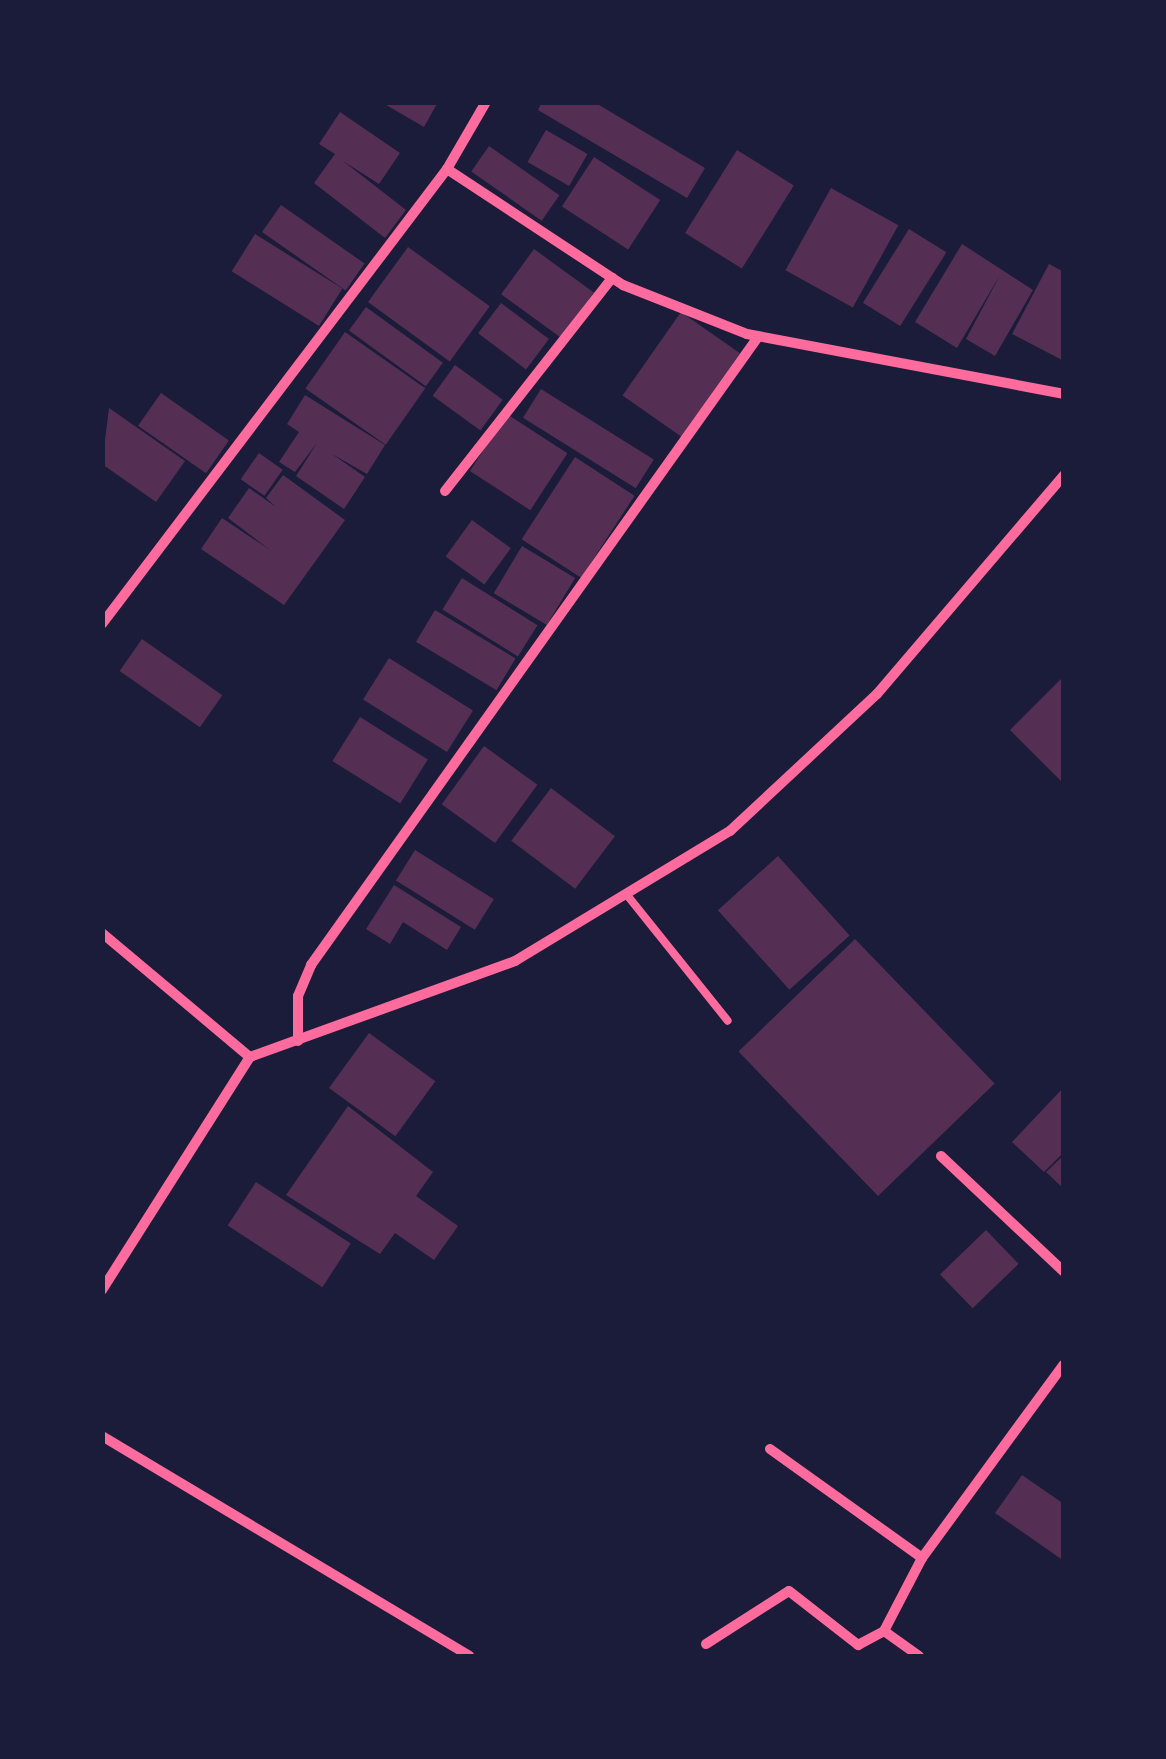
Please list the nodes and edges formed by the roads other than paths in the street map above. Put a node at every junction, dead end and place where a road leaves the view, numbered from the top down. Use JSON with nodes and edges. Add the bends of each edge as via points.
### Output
{"nodes":[{"id":1,"x":486,"y":102,"type":"edge"},
{"id":2,"x":447,"y":170,"type":"junction"},
{"id":3,"x":612,"y":278,"type":"junction"},
{"id":4,"x":758,"y":337,"type":"junction"},
{"id":5,"x":1064,"y":394,"type":"edge"},
{"id":6,"x":1064,"y":475,"type":"edge"},
{"id":7,"x":445,"y":491,"type":"dead end"},
{"id":8,"x":102,"y":624,"type":"edge"},
{"id":9,"x":627,"y":895,"type":"junction"},
{"id":10,"x":102,"y":933,"type":"edge"},
{"id":11,"x":728,"y":1021,"type":"dead end"},
{"id":12,"x":298,"y":1041,"type":"junction"},
{"id":13,"x":250,"y":1058,"type":"junction"},
{"id":14,"x":941,"y":1156,"type":"dead end"},
{"id":15,"x":1064,"y":1272,"type":"edge"},
{"id":16,"x":102,"y":1290,"type":"edge"},
{"id":17,"x":1064,"y":1364,"type":"edge"},
{"id":18,"x":102,"y":1436,"type":"edge"},
{"id":19,"x":770,"y":1449,"type":"dead end"},
{"id":20,"x":922,"y":1558,"type":"junction"},
{"id":21,"x":884,"y":1631,"type":"junction"},
{"id":22,"x":706,"y":1644,"type":"dead end"},
{"id":23,"x":469,"y":1656,"type":"edge"},
{"id":24,"x":918,"y":1656,"type":"edge"}],
"edges":[{"from":1,"to":2,"type":"street"},
{"from":2,"to":3,"type":"street"},
{"from":2,"to":8,"type":"street"},
{"from":3,"to":4,"type":"street"},
{"from":3,"to":7,"type":"street"},
{"from":4,"to":5,"type":"street"},
{"from":4,"to":12,"type":"street","via":[[311,965],[298,996]]},
{"from":6,"to":9,"type":"street","via":[[806,768],[730,832]]},
{"from":9,"to":11,"type":"lane"},
{"from":9,"to":12,"type":"street","via":[[515,961]]},
{"from":10,"to":13,"type":"street"},
{"from":12,"to":13,"type":"street"},
{"from":13,"to":16,"type":"street"},
{"from":14,"to":15,"type":"street"},
{"from":17,"to":20,"type":"street"},
{"from":18,"to":23,"type":"street"},
{"from":19,"to":20,"type":"street"},
{"from":20,"to":21,"type":"street"},
{"from":21,"to":22,"type":"street","via":[[858,1645],[789,1591]]},
{"from":21,"to":24,"type":"street"}]}
